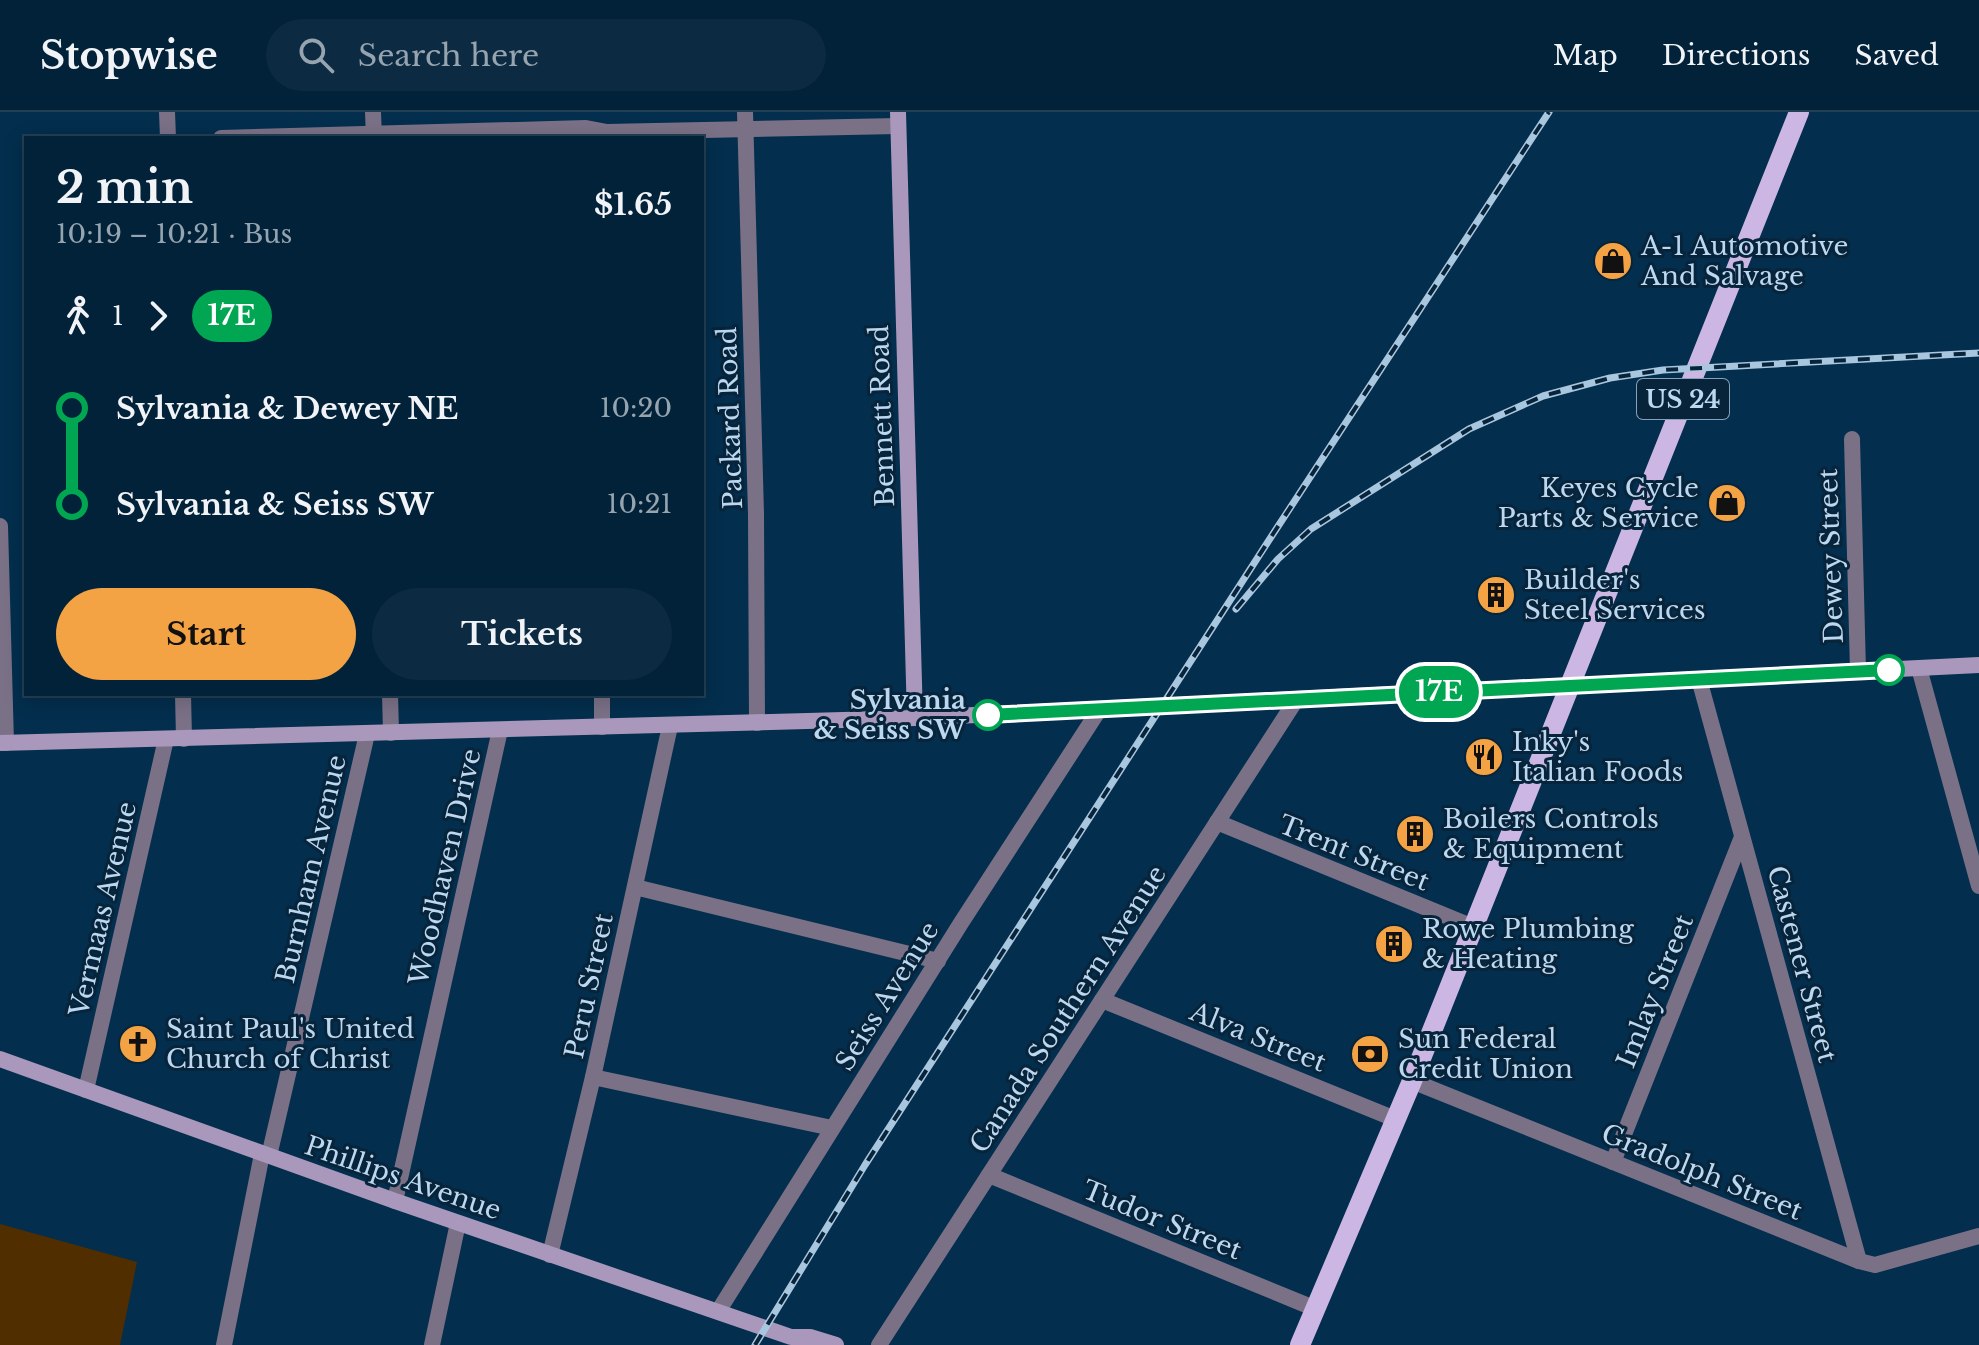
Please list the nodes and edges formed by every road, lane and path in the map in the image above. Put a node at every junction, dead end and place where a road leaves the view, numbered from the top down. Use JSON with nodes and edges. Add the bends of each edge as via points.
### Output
{"nodes":[{"id":1,"x":167,"y":112,"type":"edge"},
{"id":2,"x":373,"y":112,"type":"edge"},
{"id":3,"x":1799,"y":112,"type":"edge"},
{"id":4,"x":898,"y":119,"type":"edge"},
{"id":5,"x":745,"y":120,"type":"edge"},
{"id":6,"x":586,"y":126,"type":"edge"},
{"id":7,"x":374,"y":135,"type":"edge"},
{"id":8,"x":168,"y":136,"type":"edge"},
{"id":9,"x":323,"y":136,"type":"edge"},
{"id":10,"x":1852,"y":439,"type":"dead end"},
{"id":11,"x":0,"y":526,"type":"edge"},
{"id":12,"x":1979,"y":665,"type":"edge"},
{"id":13,"x":1919,"y":668,"type":"junction"},
{"id":14,"x":1858,"y":671,"type":"junction"},
{"id":15,"x":1699,"y":679,"type":"junction"},
{"id":16,"x":1568,"y":685,"type":"junction"},
{"id":17,"x":183,"y":696,"type":"edge"},
{"id":18,"x":390,"y":696,"type":"edge"},
{"id":19,"x":602,"y":696,"type":"edge"},
{"id":20,"x":1296,"y":700,"type":"junction"},
{"id":21,"x":1099,"y":710,"type":"junction"},
{"id":22,"x":915,"y":718,"type":"junction"},
{"id":23,"x":757,"y":723,"type":"junction"},
{"id":24,"x":670,"y":726,"type":"junction"},
{"id":25,"x":602,"y":727,"type":"junction"},
{"id":26,"x":500,"y":730,"type":"junction"},
{"id":27,"x":391,"y":733,"type":"junction"},
{"id":28,"x":367,"y":734,"type":"junction"},
{"id":29,"x":166,"y":739,"type":"junction"},
{"id":30,"x":184,"y":739,"type":"junction"},
{"id":31,"x":3,"y":743,"type":"edge"},
{"id":32,"x":1217,"y":822,"type":"junction"},
{"id":33,"x":1742,"y":837,"type":"junction"},
{"id":34,"x":1979,"y":886,"type":"edge"},
{"id":35,"x":635,"y":887,"type":"junction"},
{"id":36,"x":1473,"y":927,"type":"junction"},
{"id":37,"x":938,"y":961,"type":"junction"},
{"id":38,"x":1102,"y":1000,"type":"junction"},
{"id":39,"x":0,"y":1059,"type":"edge"},
{"id":40,"x":593,"y":1077,"type":"junction"},
{"id":41,"x":1412,"y":1081,"type":"junction"},
{"id":42,"x":86,"y":1090,"type":"junction"},
{"id":43,"x":1395,"y":1119,"type":"junction"},
{"id":44,"x":832,"y":1128,"type":"junction"},
{"id":45,"x":265,"y":1155,"type":"junction"},
{"id":46,"x":1613,"y":1162,"type":"junction"},
{"id":47,"x":989,"y":1175,"type":"junction"},
{"id":48,"x":395,"y":1201,"type":"junction"},
{"id":49,"x":458,"y":1223,"type":"junction"},
{"id":50,"x":1979,"y":1236,"type":"edge"},
{"id":51,"x":550,"y":1255,"type":"junction"},
{"id":52,"x":1859,"y":1261,"type":"junction"},
{"id":53,"x":1316,"y":1309,"type":"junction"},
{"id":54,"x":719,"y":1310,"type":"junction"},
{"id":55,"x":795,"y":1341,"type":"edge"},
{"id":56,"x":224,"y":1345,"type":"edge"},
{"id":57,"x":432,"y":1345,"type":"edge"},
{"id":58,"x":836,"y":1345,"type":"edge"},
{"id":59,"x":879,"y":1345,"type":"edge"},
{"id":60,"x":1300,"y":1345,"type":"edge"}],
"edges":[{"from":1,"to":8,"type":"street"},
{"from":2,"to":7,"type":"street"},
{"from":3,"to":16,"type":"main road","number":"US 24"},
{"from":4,"to":5,"type":"street"},
{"from":4,"to":22,"type":"main road","name":"Bennett Road"},
{"from":5,"to":6,"type":"street","via":[[607,132]]},
{"from":5,"to":23,"type":"street","name":"Packard Road"},
{"from":6,"to":7,"type":"street"},
{"from":7,"to":9,"type":"street"},
{"from":10,"to":14,"type":"street","name":"Dewey Street"},
{"from":11,"to":31,"type":"street"},
{"from":12,"to":13,"type":"main road"},
{"from":13,"to":14,"type":"main road"},
{"from":13,"to":34,"type":"street"},
{"from":14,"to":15,"type":"main road"},
{"from":15,"to":16,"type":"main road"},
{"from":15,"to":33,"type":"street","name":"Castener Street"},
{"from":16,"to":20,"type":"main road"},
{"from":16,"to":36,"type":"main road","number":"US 24"},
{"from":17,"to":30,"type":"street"},
{"from":18,"to":27,"type":"street"},
{"from":19,"to":25,"type":"street"},
{"from":20,"to":21,"type":"main road"},
{"from":20,"to":32,"type":"street","name":"Canada Southern Avenue"},
{"from":21,"to":22,"type":"main road"},
{"from":21,"to":37,"type":"street","name":"Seiss Avenue"},
{"from":22,"to":23,"type":"main road"},
{"from":23,"to":24,"type":"main road"},
{"from":24,"to":25,"type":"main road"},
{"from":24,"to":35,"type":"street","name":"Peru Street"},
{"from":25,"to":26,"type":"main road"},
{"from":26,"to":27,"type":"main road"},
{"from":26,"to":48,"type":"street","name":"Woodhaven Drive"},
{"from":27,"to":28,"type":"main road"},
{"from":28,"to":30,"type":"main road"},
{"from":28,"to":45,"type":"street","name":"Burnham Avenue"},
{"from":29,"to":30,"type":"main road"},
{"from":29,"to":31,"type":"main road"},
{"from":29,"to":42,"type":"street","name":"Vermaas Avenue"},
{"from":32,"to":36,"type":"street","name":"Trent Street"},
{"from":32,"to":38,"type":"street","name":"Canada Southern Avenue"},
{"from":33,"to":46,"type":"street","name":"Imlay Street"},
{"from":33,"to":52,"type":"street","name":"Castener Street"},
{"from":35,"to":37,"type":"street"},
{"from":35,"to":40,"type":"street","name":"Peru Street"},
{"from":36,"to":41,"type":"main road","number":"US 24"},
{"from":37,"to":44,"type":"street","name":"Seiss Avenue"},
{"from":38,"to":43,"type":"street","name":"Alva Street"},
{"from":38,"to":47,"type":"street","name":"Canada Southern Avenue"},
{"from":39,"to":42,"type":"main road","name":"Phillips Avenue"},
{"from":40,"to":44,"type":"street"},
{"from":40,"to":51,"type":"street","name":"Peru Street"},
{"from":41,"to":43,"type":"main road","number":"US 24"},
{"from":41,"to":46,"type":"street","name":"Gradolph Street"},
{"from":42,"to":45,"type":"main road","name":"Phillips Avenue"},
{"from":43,"to":53,"type":"main road","number":"US 24"},
{"from":44,"to":54,"type":"street","name":"Seiss Avenue"},
{"from":45,"to":48,"type":"main road","name":"Phillips Avenue"},
{"from":45,"to":56,"type":"street","name":"Burnham Avenue"},
{"from":46,"to":52,"type":"street","name":"Gradolph Street"},
{"from":47,"to":53,"type":"street","name":"Tudor Street"},
{"from":47,"to":59,"type":"street","name":"Canada Southern Avenue"},
{"from":48,"to":49,"type":"main road","name":"Phillips Avenue"},
{"from":49,"to":51,"type":"main road","name":"Phillips Avenue"},
{"from":49,"to":57,"type":"street"},
{"from":50,"to":52,"type":"street","name":"Gradolph Street","via":[[1875,1265]]},
{"from":51,"to":54,"type":"main road","name":"Phillips Avenue"},
{"from":53,"to":60,"type":"main road","number":"US 24"},
{"from":54,"to":55,"type":"main road","name":"Phillips Avenue"},
{"from":55,"to":58,"type":"main road","name":"Phillips Avenue","via":[[810,1337]]}]}
